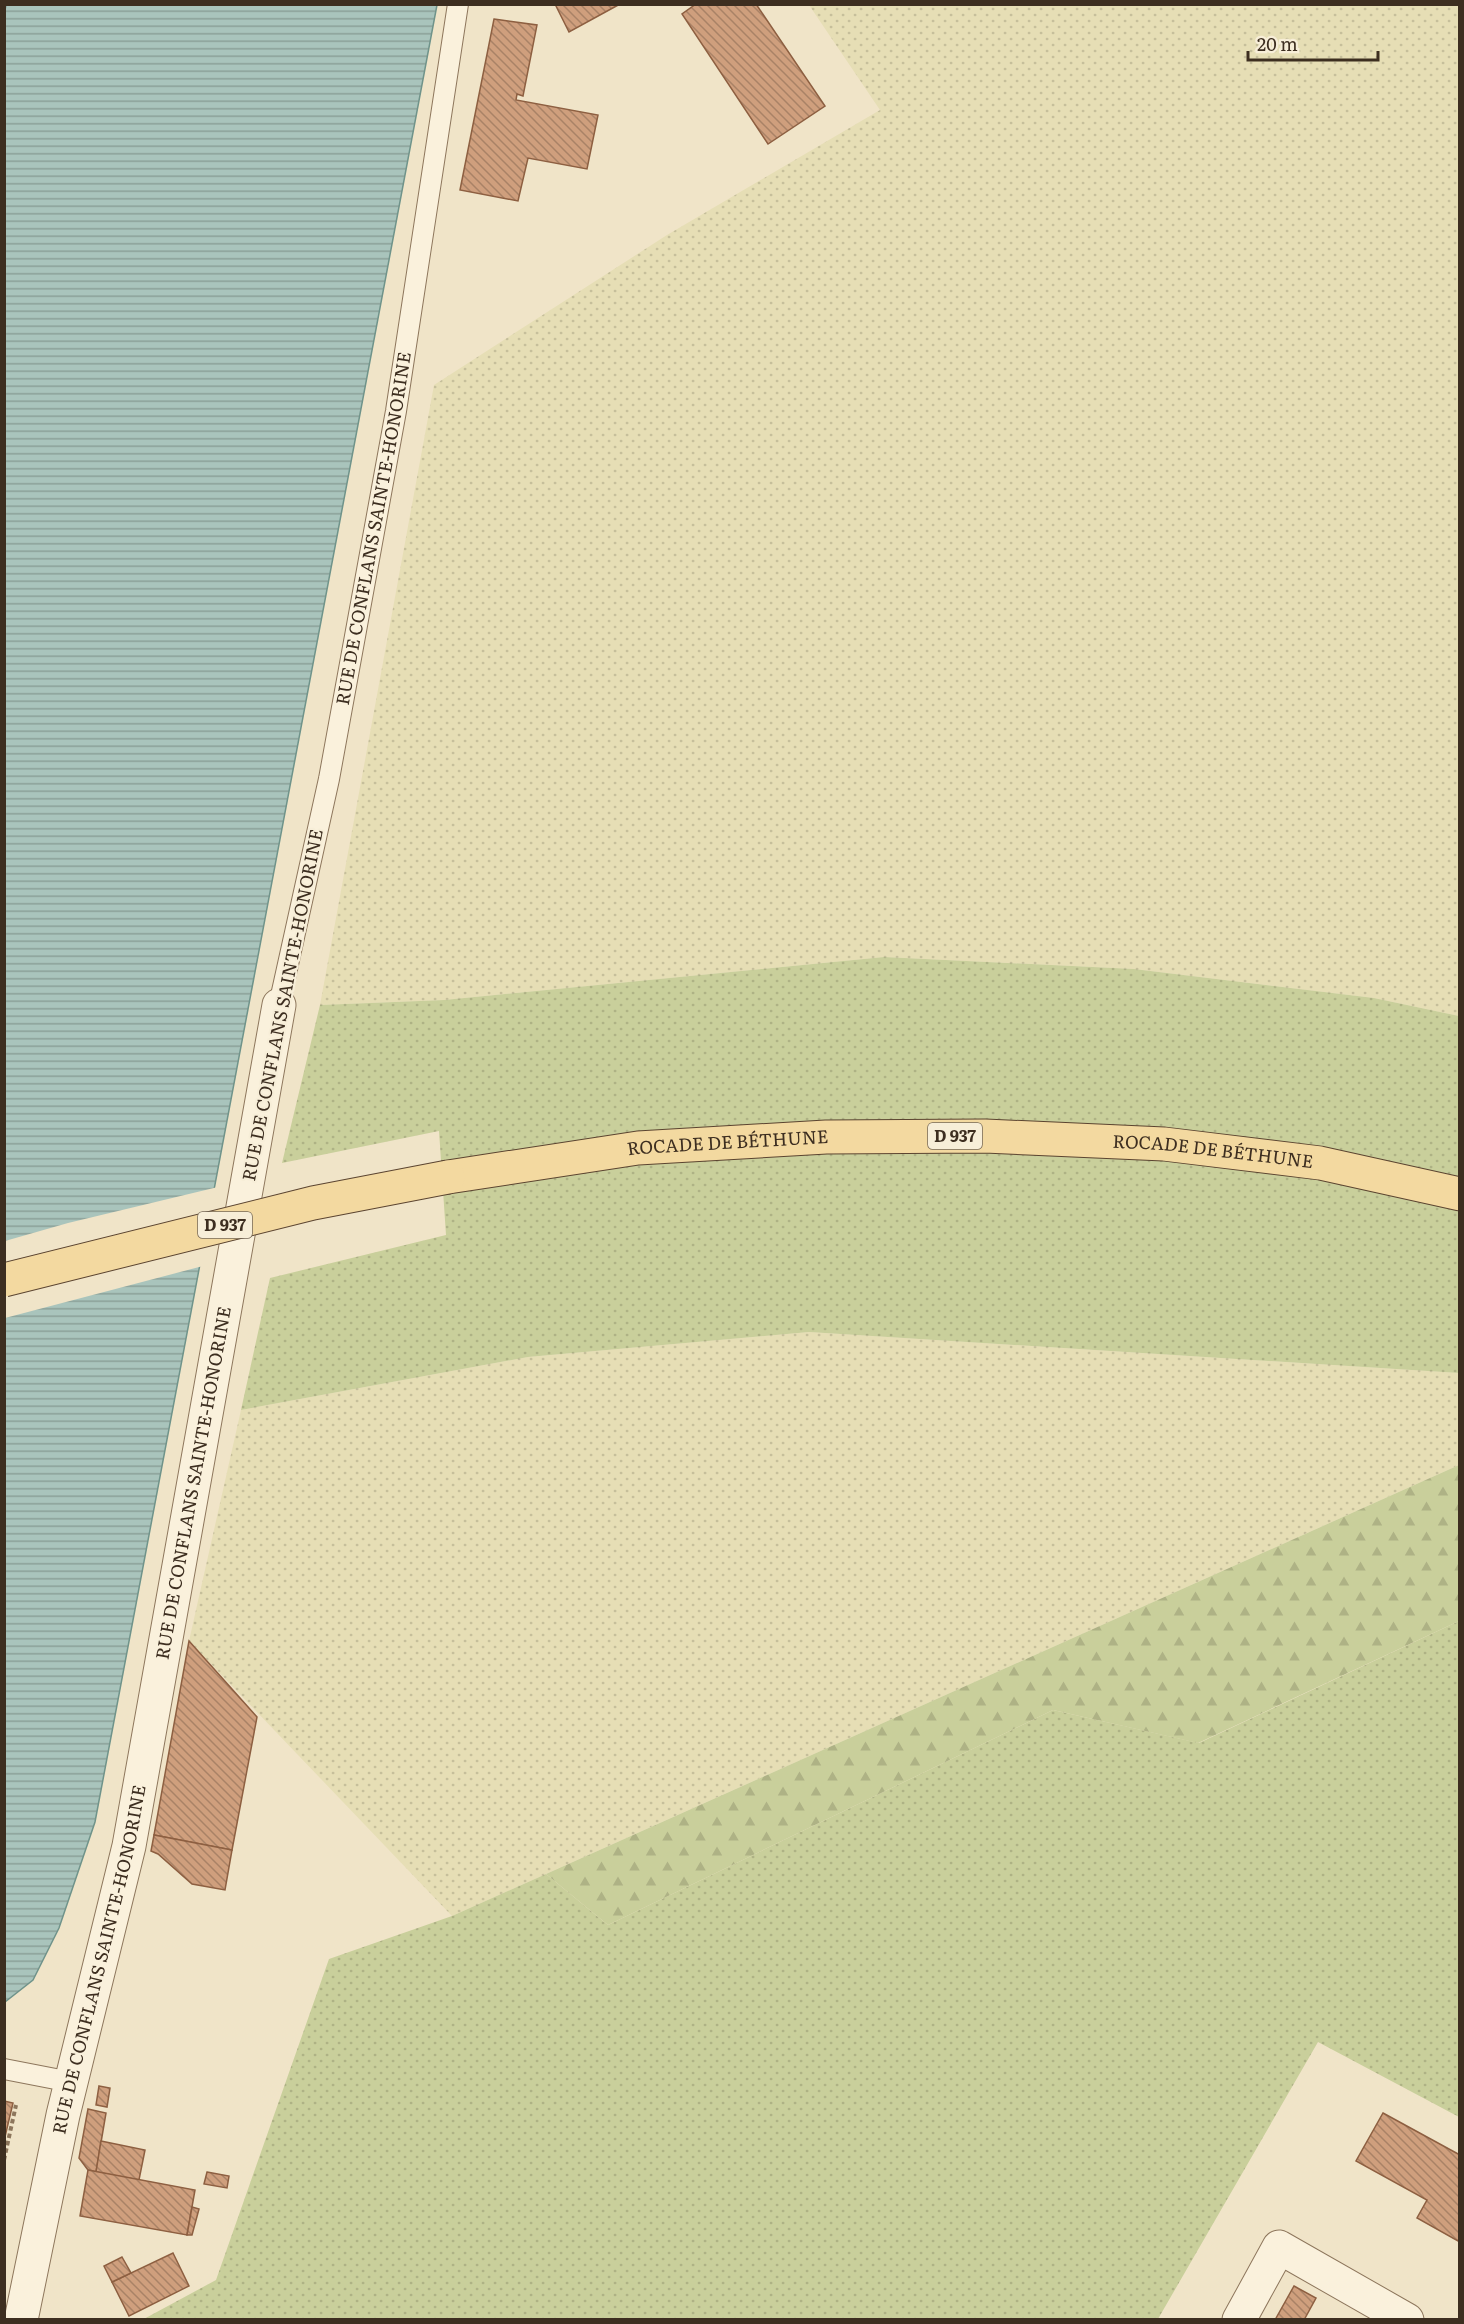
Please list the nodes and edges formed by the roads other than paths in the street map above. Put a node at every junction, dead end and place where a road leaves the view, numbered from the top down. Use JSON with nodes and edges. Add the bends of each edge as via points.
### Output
{"nodes":[{"id":1,"x":458,"y":4,"type":"edge"},
{"id":2,"x":279,"y":1005,"type":"joint"},
{"id":3,"x":1460,"y":1194,"type":"edge"},
{"id":4,"x":4,"y":1280,"type":"edge"},
{"id":5,"x":4,"y":2069,"type":"edge"},
{"id":6,"x":71,"y":2082,"type":"junction"},
{"id":7,"x":21,"y":2319,"type":"edge"},
{"id":8,"x":1239,"y":2319,"type":"edge"},
{"id":9,"x":1407,"y":2319,"type":"edge"}],
"edges":[{"from":1,"to":2,"type":"lane","name":"RUE DE CONFLANS SAINTE-HONORINE","via":[[396,411],[329,779]]},
{"from":2,"to":6,"type":"street","name":"RUE DE CONFLANS SAINTE-HONORINE","via":[[129,1846]]},
{"from":3,"to":4,"type":"main road","name":"ROCADE DE BÉTHUNE","number":"D 937","bridge":true,"via":[[1320,1163],[1187,1146],[985,1136],[826,1137],[638,1148],[448,1177],[313,1203]]},
{"from":5,"to":6,"type":"lane"},
{"from":6,"to":7,"type":"street","name":"RUE DE CONFLANS SAINTE-HONORINE"},
{"from":8,"to":9,"type":"street","via":[[1279,2247]]}]}
